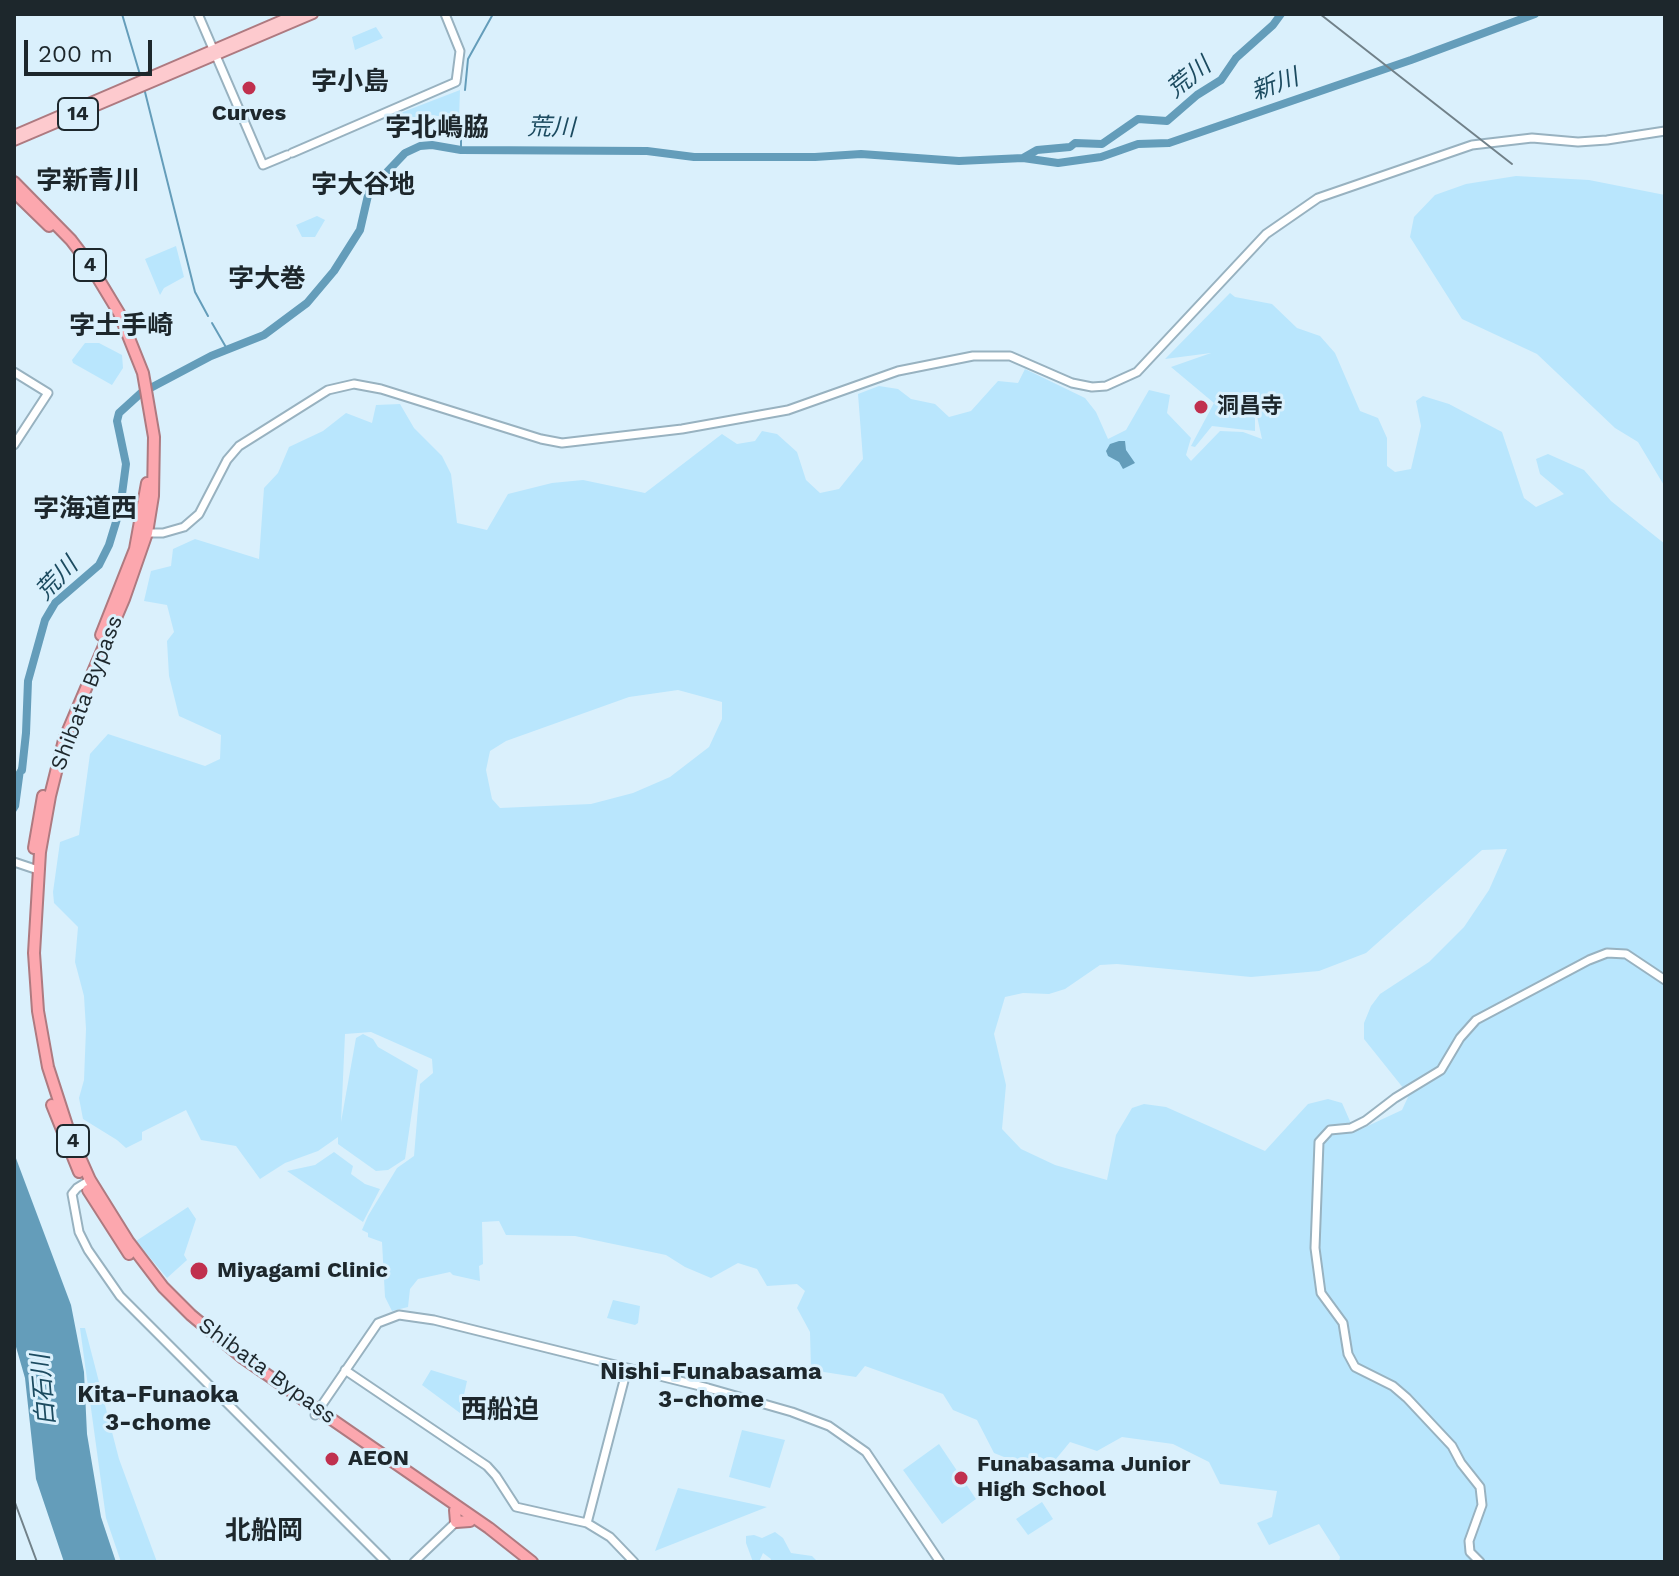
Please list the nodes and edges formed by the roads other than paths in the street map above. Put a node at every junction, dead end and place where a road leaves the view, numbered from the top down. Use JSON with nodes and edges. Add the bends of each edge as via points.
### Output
{"nodes":[{"id":1,"x":198,"y":14,"type":"edge"},
{"id":2,"x":296,"y":14,"type":"edge"},
{"id":3,"x":313,"y":14,"type":"edge"},
{"id":4,"x":445,"y":14,"type":"edge"},
{"id":5,"x":215,"y":52,"type":"junction"},
{"id":6,"x":143,"y":83,"type":"junction"},
{"id":7,"x":1665,"y":131,"type":"edge"},
{"id":8,"x":14,"y":135,"type":"edge"},
{"id":9,"x":14,"y":141,"type":"edge"},
{"id":10,"x":14,"y":182,"type":"edge"},
{"id":11,"x":14,"y":192,"type":"edge"},
{"id":12,"x":138,"y":367,"type":"junction"},
{"id":13,"x":14,"y":372,"type":"edge"},
{"id":14,"x":14,"y":445,"type":"edge"},
{"id":15,"x":143,"y":532,"type":"junction"},
{"id":16,"x":16,"y":863,"type":"edge"},
{"id":17,"x":35,"y":869,"type":"junction"},
{"id":18,"x":1665,"y":980,"type":"edge"},
{"id":19,"x":88,"y":1182,"type":"junction"},
{"id":20,"x":627,"y":1369,"type":"junction"},
{"id":21,"x":345,"y":1370,"type":"junction"},
{"id":22,"x":316,"y":1412,"type":"junction"},
{"id":23,"x":455,"y":1516,"type":"junction"},
{"id":24,"x":587,"y":1523,"type":"junction"},
{"id":25,"x":386,"y":1562,"type":"edge"},
{"id":26,"x":414,"y":1562,"type":"edge"},
{"id":27,"x":522,"y":1562,"type":"edge"},
{"id":28,"x":532,"y":1562,"type":"edge"},
{"id":29,"x":634,"y":1562,"type":"edge"},
{"id":30,"x":940,"y":1562,"type":"edge"},
{"id":31,"x":1480,"y":1562,"type":"edge"}],
"edges":[{"from":1,"to":5,"type":"street"},
{"from":2,"to":5,"type":"main road","number":"14"},
{"from":3,"to":5,"type":"main road","number":"14"},
{"from":4,"to":5,"type":"street","via":[[460,51],[456,82],[263,165]]},
{"from":5,"to":6,"type":"main road","number":"14"},
{"from":6,"to":8,"type":"main road","number":"14"},
{"from":6,"to":9,"type":"main road","number":"14"},
{"from":7,"to":15,"type":"street","via":[[1607,140],[1532,138],[1472,145],[1318,198],[1266,234],[1137,372],[1106,386],[1072,383],[1010,356],[973,356],[915,365],[788,410],[562,443],[373,387],[340,386],[239,446],[193,521],[174,531]]},
{"from":10,"to":12,"type":"highway","name":"Shibata Bypass","number":"4","via":[[90,265],[119,313]]},
{"from":11,"to":12,"type":"highway","name":"Shibata Bypass","number":"4","via":[[95,282]]},
{"from":12,"to":15,"type":"highway","name":"Shibata Bypass","number":"4","via":[[149,466]]},
{"from":12,"to":15,"type":"highway","name":"Shibata Bypass","number":"4","via":[[151,411],[155,453],[153,496]]},
{"from":13,"to":14,"type":"street","via":[[48,393]]},
{"from":15,"to":17,"type":"highway","name":"Shibata Bypass","number":"4","via":[[124,599],[64,740]]},
{"from":16,"to":17,"type":"street"},
{"from":17,"to":19,"type":"highway","name":"Shibata Bypass","number":"4","via":[[28,953],[34,1025],[51,1100]]},
{"from":18,"to":31,"type":"street","via":[[1626,954],[1607,953],[1589,960],[1476,1020],[1441,1070],[1365,1121],[1330,1130],[1319,1142],[1315,1248],[1321,1293],[1343,1323],[1355,1367],[1407,1398],[1452,1446],[1480,1487],[1482,1505],[1469,1541],[1470,1552]]},
{"from":19,"to":22,"type":"highway","name":"Shibata Bypass","number":"4","via":[[122,1245],[175,1307],[225,1351]]},
{"from":19,"to":25,"type":"street","via":[[72,1197],[79,1232],[120,1296]]},
{"from":20,"to":21,"type":"street","via":[[405,1314],[378,1323]]},
{"from":20,"to":24,"type":"street"},
{"from":20,"to":30,"type":"street","via":[[792,1412],[842,1433],[866,1452]]},
{"from":21,"to":22,"type":"street"},
{"from":21,"to":24,"type":"street","via":[[475,1457],[496,1476],[516,1507]]},
{"from":22,"to":23,"type":"highway","name":"Shibata Bypass","number":"4"},
{"from":22,"to":28,"type":"highway","name":"Shibata Bypass","number":"4"},
{"from":23,"to":26,"type":"street"},
{"from":23,"to":27,"type":"highway","name":"Shibata Bypass","number":"4","via":[[470,1521]]},
{"from":24,"to":29,"type":"street"}]}
